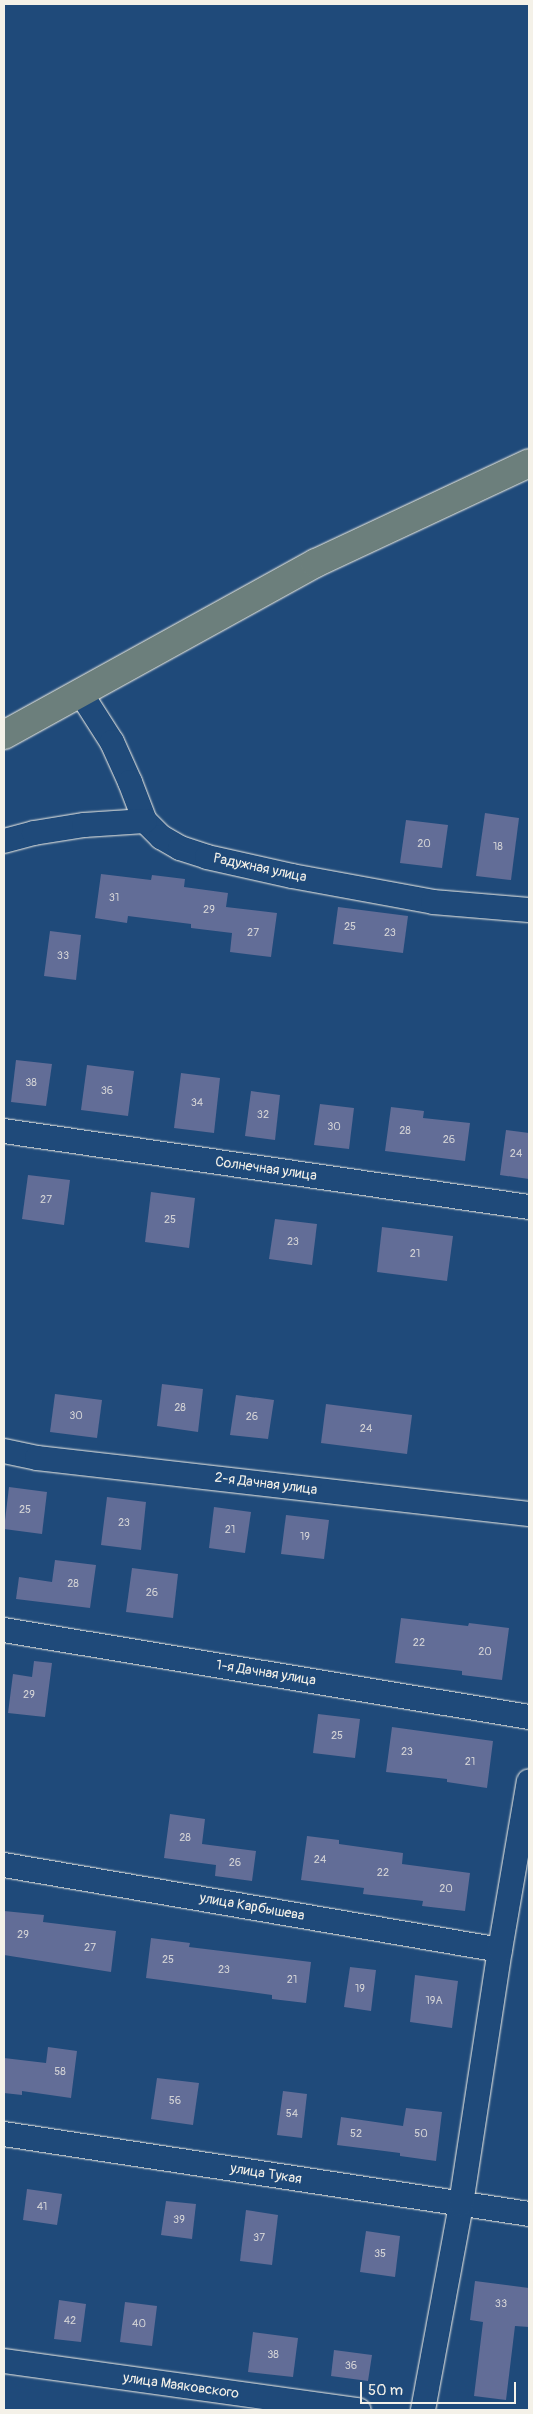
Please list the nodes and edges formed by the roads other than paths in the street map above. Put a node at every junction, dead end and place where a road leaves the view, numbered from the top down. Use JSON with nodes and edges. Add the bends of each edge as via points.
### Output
{"nodes":[{"id":1,"x":529,"y":463,"type":"edge"},
{"id":2,"x":80,"y":692,"type":"junction"},
{"id":3,"x":4,"y":735,"type":"edge"},
{"id":4,"x":145,"y":822,"type":"junction"},
{"id":5,"x":4,"y":841,"type":"edge"},
{"id":6,"x":529,"y":910,"type":"edge"},
{"id":7,"x":4,"y":1131,"type":"edge"},
{"id":8,"x":529,"y":1207,"type":"edge"},
{"id":9,"x":4,"y":1450,"type":"edge"},
{"id":10,"x":529,"y":1514,"type":"edge"},
{"id":11,"x":4,"y":1630,"type":"edge"},
{"id":12,"x":529,"y":1717,"type":"edge"},
{"id":13,"x":529,"y":1781,"type":"edge"},
{"id":14,"x":4,"y":1865,"type":"edge"},
{"id":15,"x":500,"y":1950,"type":"junction"},
{"id":16,"x":4,"y":2134,"type":"edge"},
{"id":17,"x":461,"y":2204,"type":"junction"},
{"id":18,"x":529,"y":2214,"type":"edge"},
{"id":19,"x":4,"y":2361,"type":"edge"},
{"id":20,"x":359,"y":2410,"type":"edge"},
{"id":21,"x":423,"y":2410,"type":"edge"}],
"edges":[{"from":1,"to":2,"type":"main road","via":[[316,563]]},
{"from":2,"to":3,"type":"main road"},
{"from":2,"to":4,"type":"street","name":"Радужная улица","via":[[112,742]]},
{"from":4,"to":5,"type":"street","via":[[84,825]]},
{"from":4,"to":6,"type":"street","name":"Радужная улица","via":[[180,848],[292,876],[433,902]]},
{"from":7,"to":8,"type":"street","name":"Солнечная улица"},
{"from":9,"to":10,"type":"street","name":"2-я Дачная улица","via":[[37,1458]]},
{"from":11,"to":12,"type":"street","name":"1-я Дачная улица"},
{"from":13,"to":15,"type":"street"},
{"from":14,"to":15,"type":"street","name":"улица Карбышева"},
{"from":15,"to":17,"type":"street"},
{"from":16,"to":17,"type":"street","name":"улица Тукая"},
{"from":17,"to":18,"type":"street","name":"улица Тукая"},
{"from":17,"to":21,"type":"street"},
{"from":19,"to":20,"type":"street","name":"улица Маяковского"}]}
